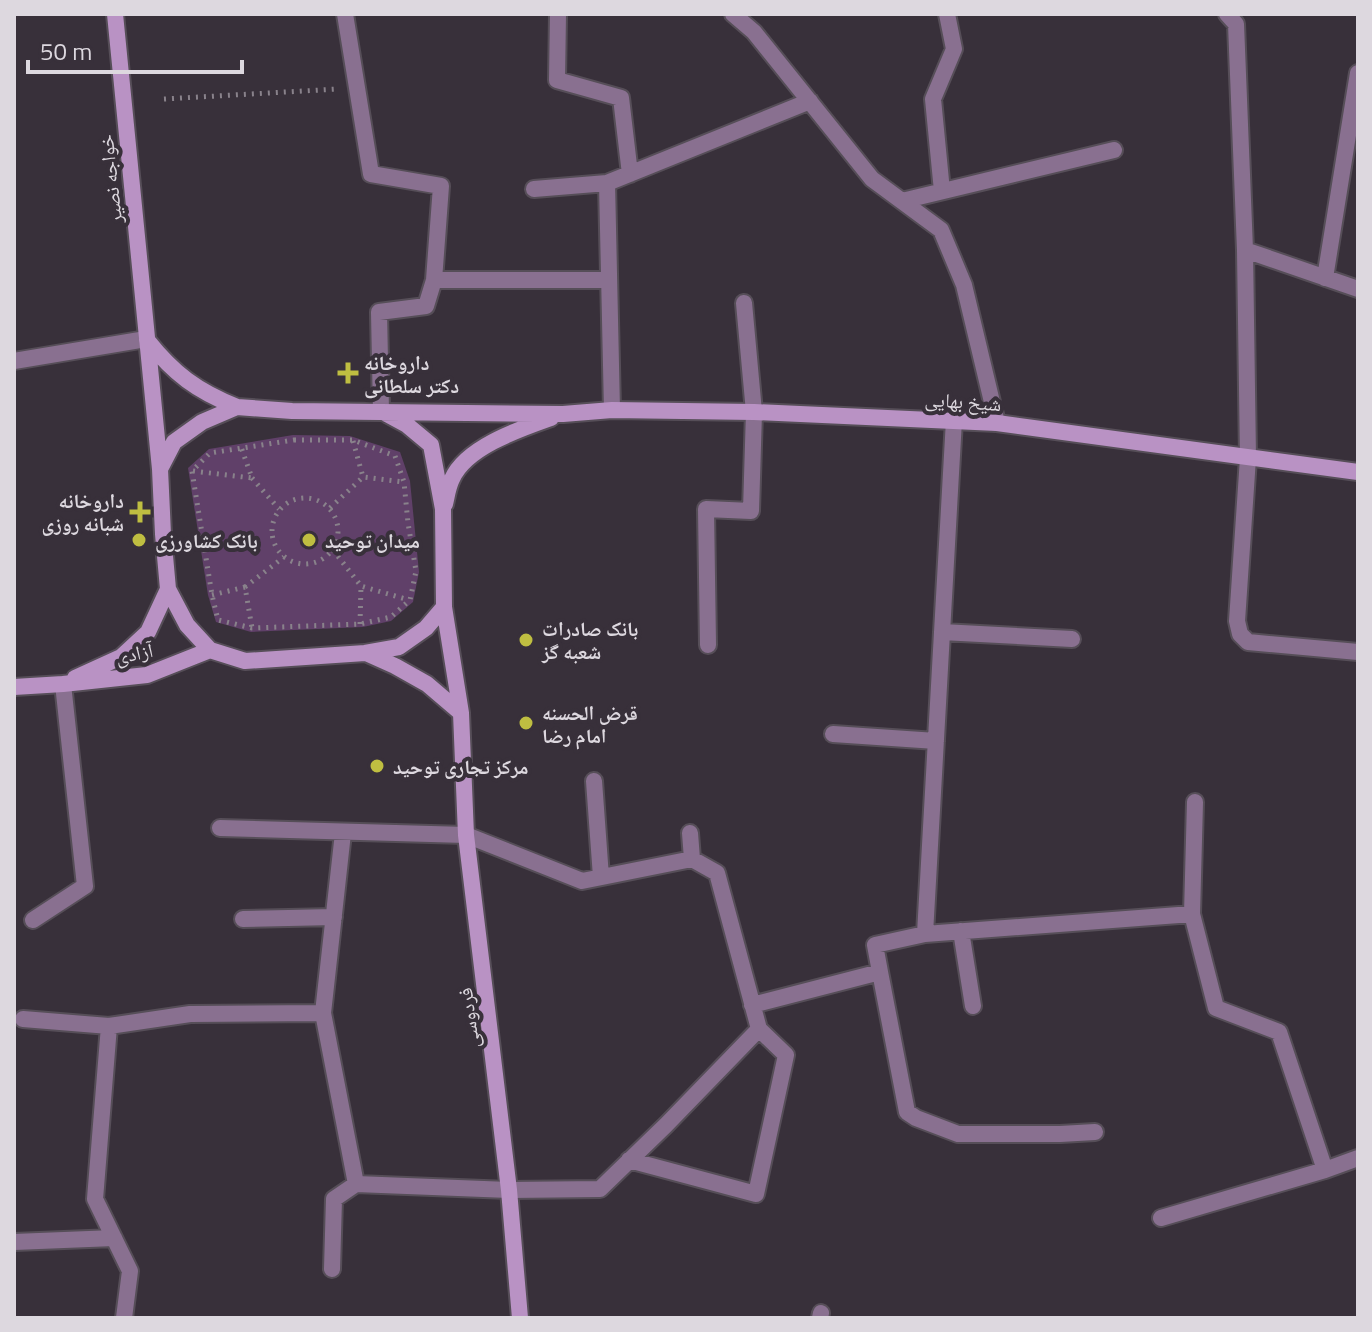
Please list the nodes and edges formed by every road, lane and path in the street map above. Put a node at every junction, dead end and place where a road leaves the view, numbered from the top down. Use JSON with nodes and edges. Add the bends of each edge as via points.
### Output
{"nodes":[{"id":1,"x":115,"y":14,"type":"edge"},
{"id":2,"x":345,"y":14,"type":"edge"},
{"id":3,"x":558,"y":14,"type":"edge"},
{"id":4,"x":947,"y":14,"type":"edge"},
{"id":5,"x":1227,"y":14,"type":"edge"},
{"id":6,"x":742,"y":16,"type":"edge"},
{"id":7,"x":1358,"y":73,"type":"edge"},
{"id":8,"x":357,"y":88,"type":"junction"},
{"id":9,"x":164,"y":99,"type":"dead end"},
{"id":10,"x":810,"y":101,"type":"junction"},
{"id":11,"x":1114,"y":150,"type":"dead end"},
{"id":12,"x":630,"y":174,"type":"junction"},
{"id":13,"x":607,"y":183,"type":"junction"},
{"id":14,"x":534,"y":189,"type":"dead end"},
{"id":15,"x":942,"y":191,"type":"junction"},
{"id":16,"x":902,"y":201,"type":"junction"},
{"id":17,"x":1245,"y":250,"type":"junction"},
{"id":18,"x":1325,"y":278,"type":"junction"},
{"id":19,"x":434,"y":280,"type":"junction"},
{"id":20,"x":609,"y":280,"type":"junction"},
{"id":21,"x":1358,"y":289,"type":"edge"},
{"id":22,"x":744,"y":303,"type":"dead end"},
{"id":23,"x":146,"y":339,"type":"junction"},
{"id":24,"x":14,"y":361,"type":"edge"},
{"id":25,"x":237,"y":407,"type":"junction"},
{"id":26,"x":612,"y":410,"type":"junction"},
{"id":27,"x":381,"y":411,"type":"junction"},
{"id":28,"x":754,"y":412,"type":"junction"},
{"id":29,"x":563,"y":414,"type":"junction"},
{"id":30,"x":954,"y":420,"type":"junction"},
{"id":31,"x":997,"y":423,"type":"junction"},
{"id":32,"x":353,"y":440,"type":"junction"},
{"id":33,"x":241,"y":447,"type":"junction"},
{"id":34,"x":1248,"y":458,"type":"junction"},
{"id":35,"x":160,"y":469,"type":"junction"},
{"id":36,"x":192,"y":471,"type":"junction"},
{"id":37,"x":1358,"y":472,"type":"edge"},
{"id":38,"x":363,"y":477,"type":"junction"},
{"id":39,"x":252,"y":478,"type":"junction"},
{"id":40,"x":404,"y":482,"type":"junction"},
{"id":41,"x":330,"y":508,"type":"junction"},
{"id":42,"x":279,"y":509,"type":"junction"},
{"id":43,"x":443,"y":509,"type":"junction"},
{"id":44,"x":333,"y":550,"type":"junction"},
{"id":45,"x":284,"y":557,"type":"junction"},
{"id":46,"x":361,"y":586,"type":"junction"},
{"id":47,"x":245,"y":587,"type":"junction"},
{"id":48,"x":168,"y":589,"type":"junction"},
{"id":49,"x":212,"y":595,"type":"junction"},
{"id":50,"x":410,"y":600,"type":"junction"},
{"id":51,"x":444,"y":607,"type":"junction"},
{"id":52,"x":360,"y":624,"type":"junction"},
{"id":53,"x":252,"y":628,"type":"junction"},
{"id":54,"x":942,"y":632,"type":"junction"},
{"id":55,"x":1072,"y":639,"type":"dead end"},
{"id":56,"x":708,"y":645,"type":"dead end"},
{"id":57,"x":210,"y":650,"type":"junction"},
{"id":58,"x":1358,"y":652,"type":"edge"},
{"id":59,"x":365,"y":653,"type":"junction"},
{"id":60,"x":63,"y":684,"type":"junction"},
{"id":61,"x":14,"y":687,"type":"edge"},
{"id":62,"x":461,"y":713,"type":"junction"},
{"id":63,"x":833,"y":734,"type":"dead end"},
{"id":64,"x":936,"y":741,"type":"junction"},
{"id":65,"x":594,"y":781,"type":"dead end"},
{"id":66,"x":1195,"y":802,"type":"dead end"},
{"id":67,"x":220,"y":828,"type":"dead end"},
{"id":68,"x":343,"y":833,"type":"junction"},
{"id":69,"x":690,"y":833,"type":"dead end"},
{"id":70,"x":466,"y":835,"type":"junction"},
{"id":71,"x":692,"y":859,"type":"junction"},
{"id":72,"x":601,"y":877,"type":"junction"},
{"id":73,"x":1192,"y":914,"type":"junction"},
{"id":74,"x":334,"y":917,"type":"junction"},
{"id":75,"x":243,"y":919,"type":"dead end"},
{"id":76,"x":33,"y":920,"type":"dead end"},
{"id":77,"x":961,"y":931,"type":"junction"},
{"id":78,"x":925,"y":934,"type":"junction"},
{"id":79,"x":880,"y":972,"type":"junction"},
{"id":80,"x":752,"y":1005,"type":"junction"},
{"id":81,"x":973,"y":1006,"type":"dead end"},
{"id":82,"x":323,"y":1013,"type":"junction"},
{"id":83,"x":23,"y":1019,"type":"dead end"},
{"id":84,"x":109,"y":1026,"type":"junction"},
{"id":85,"x":759,"y":1029,"type":"junction"},
{"id":86,"x":1095,"y":1132,"type":"dead end"},
{"id":87,"x":1358,"y":1158,"type":"edge"},
{"id":88,"x":629,"y":1160,"type":"junction"},
{"id":89,"x":1325,"y":1170,"type":"junction"},
{"id":90,"x":356,"y":1184,"type":"junction"},
{"id":91,"x":509,"y":1190,"type":"junction"},
{"id":92,"x":1161,"y":1218,"type":"dead end"},
{"id":93,"x":114,"y":1238,"type":"junction"},
{"id":94,"x":14,"y":1242,"type":"edge"},
{"id":95,"x":332,"y":1269,"type":"dead end"},
{"id":96,"x":124,"y":1318,"type":"edge"},
{"id":97,"x":520,"y":1318,"type":"edge"}],
"edges":[{"from":1,"to":23,"type":"street","name":"خواجه نصیر"},
{"from":2,"to":8,"type":"street"},
{"from":3,"to":12,"type":"street","via":[[557,80],[621,98]]},
{"from":4,"to":15,"type":"street","via":[[954,49],[933,99]]},
{"from":5,"to":17,"type":"street","via":[[1236,24]]},
{"from":6,"to":10,"type":"street"},
{"from":7,"to":18,"type":"street"},
{"from":8,"to":9,"type":"path"},
{"from":8,"to":19,"type":"street","via":[[371,174],[441,186]]},
{"from":10,"to":12,"type":"street"},
{"from":10,"to":16,"type":"street","via":[[872,179]]},
{"from":11,"to":15,"type":"street"},
{"from":12,"to":13,"type":"street"},
{"from":13,"to":14,"type":"street"},
{"from":13,"to":20,"type":"street"},
{"from":15,"to":16,"type":"street"},
{"from":16,"to":31,"type":"street","via":[[941,230],[964,285]]},
{"from":17,"to":18,"type":"street"},
{"from":17,"to":34,"type":"street"},
{"from":18,"to":21,"type":"street"},
{"from":19,"to":20,"type":"street"},
{"from":19,"to":27,"type":"street","via":[[426,306],[379,312]]},
{"from":20,"to":26,"type":"street"},
{"from":22,"to":28,"type":"street"},
{"from":23,"to":24,"type":"street"},
{"from":23,"to":25,"type":"street","via":[[186,381]]},
{"from":23,"to":35,"type":"street","name":"خواجه نصیر"},
{"from":25,"to":27,"type":"street"},
{"from":25,"to":35,"type":"street","via":[[174,442]]},
{"from":26,"to":28,"type":"street","name":"شیخ بهایی"},
{"from":26,"to":29,"type":"street","name":"شیخ بهایی"},
{"from":27,"to":29,"type":"street","name":"شیخ بهایی"},
{"from":27,"to":43,"type":"street","via":[[431,445]]},
{"from":28,"to":30,"type":"street","name":"شیخ بهایی"},
{"from":28,"to":56,"type":"street","via":[[751,511],[706,509]]},
{"from":29,"to":43,"type":"street","name":"شیخ بهایی","via":[[471,455],[452,477]]},
{"from":30,"to":31,"type":"street","name":"شیخ بهایی"},
{"from":30,"to":54,"type":"street"},
{"from":31,"to":34,"type":"street","name":"شیخ بهایی"},
{"from":32,"to":33,"type":"path"},
{"from":32,"to":38,"type":"path"},
{"from":32,"to":40,"type":"path","via":[[395,456]]},
{"from":33,"to":36,"type":"path","via":[[210,453]]},
{"from":33,"to":39,"type":"path"},
{"from":34,"to":37,"type":"street","name":"شیخ بهایی"},
{"from":34,"to":58,"type":"street","via":[[1240,634],[1248,642]]},
{"from":35,"to":48,"type":"street"},
{"from":36,"to":39,"type":"path"},
{"from":36,"to":49,"type":"path"},
{"from":38,"to":40,"type":"path"},
{"from":38,"to":41,"type":"path"},
{"from":39,"to":42,"type":"path"},
{"from":40,"to":50,"type":"path","via":[[416,571]]},
{"from":41,"to":42,"type":"path","via":[[299,498]]},
{"from":41,"to":44,"type":"path","via":[[339,528]]},
{"from":42,"to":45,"type":"path","via":[[273,540]]},
{"from":43,"to":51,"type":"street"},
{"from":44,"to":45,"type":"path","via":[[315,563]]},
{"from":44,"to":46,"type":"path"},
{"from":45,"to":47,"type":"path"},
{"from":46,"to":50,"type":"path"},
{"from":46,"to":52,"type":"path"},
{"from":47,"to":49,"type":"path"},
{"from":47,"to":53,"type":"path"},
{"from":48,"to":57,"type":"street","via":[[187,625]]},
{"from":48,"to":60,"type":"street","name":"آزادی","via":[[148,632],[121,657]]},
{"from":49,"to":53,"type":"path","via":[[218,620]]},
{"from":50,"to":52,"type":"path","via":[[391,617]]},
{"from":51,"to":59,"type":"street","via":[[399,647]]},
{"from":51,"to":62,"type":"street","name":"فردوسی"},
{"from":52,"to":53,"type":"path"},
{"from":54,"to":55,"type":"street"},
{"from":54,"to":64,"type":"street"},
{"from":57,"to":59,"type":"street","via":[[245,661]]},
{"from":57,"to":60,"type":"street","name":"آزادی","via":[[147,675]]},
{"from":59,"to":62,"type":"street","via":[[427,684]]},
{"from":60,"to":61,"type":"street","name":"آزادی"},
{"from":60,"to":76,"type":"street","via":[[85,886]]},
{"from":62,"to":70,"type":"street","name":"فردوسی"},
{"from":63,"to":64,"type":"street"},
{"from":64,"to":78,"type":"street"},
{"from":65,"to":72,"type":"street"},
{"from":66,"to":73,"type":"street"},
{"from":67,"to":68,"type":"street"},
{"from":68,"to":70,"type":"street"},
{"from":68,"to":74,"type":"street"},
{"from":69,"to":71,"type":"street"},
{"from":70,"to":72,"type":"street","via":[[582,881]]},
{"from":70,"to":91,"type":"street","name":"فردوسی"},
{"from":71,"to":72,"type":"street"},
{"from":71,"to":80,"type":"street","via":[[717,873]]},
{"from":73,"to":77,"type":"street"},
{"from":73,"to":89,"type":"street","via":[[1216,1008],[1279,1032]]},
{"from":74,"to":75,"type":"street"},
{"from":74,"to":82,"type":"street"},
{"from":77,"to":78,"type":"street"},
{"from":77,"to":81,"type":"street"},
{"from":78,"to":79,"type":"street","via":[[875,945]]},
{"from":79,"to":80,"type":"street"},
{"from":79,"to":86,"type":"street","via":[[907,1112],[958,1134]]},
{"from":80,"to":85,"type":"street"},
{"from":82,"to":84,"type":"street","via":[[190,1014]]},
{"from":82,"to":90,"type":"street"},
{"from":83,"to":84,"type":"street"},
{"from":84,"to":93,"type":"street","via":[[95,1199]]},
{"from":85,"to":88,"type":"street"},
{"from":85,"to":88,"type":"street","via":[[786,1055],[756,1194]]},
{"from":87,"to":89,"type":"street"},
{"from":88,"to":91,"type":"street","via":[[600,1189]]},
{"from":89,"to":92,"type":"street"},
{"from":90,"to":91,"type":"street"},
{"from":90,"to":95,"type":"street","via":[[334,1199]]},
{"from":91,"to":97,"type":"street","name":"فردوسی"},
{"from":93,"to":94,"type":"street"},
{"from":93,"to":96,"type":"street","via":[[130,1271]]}]}
